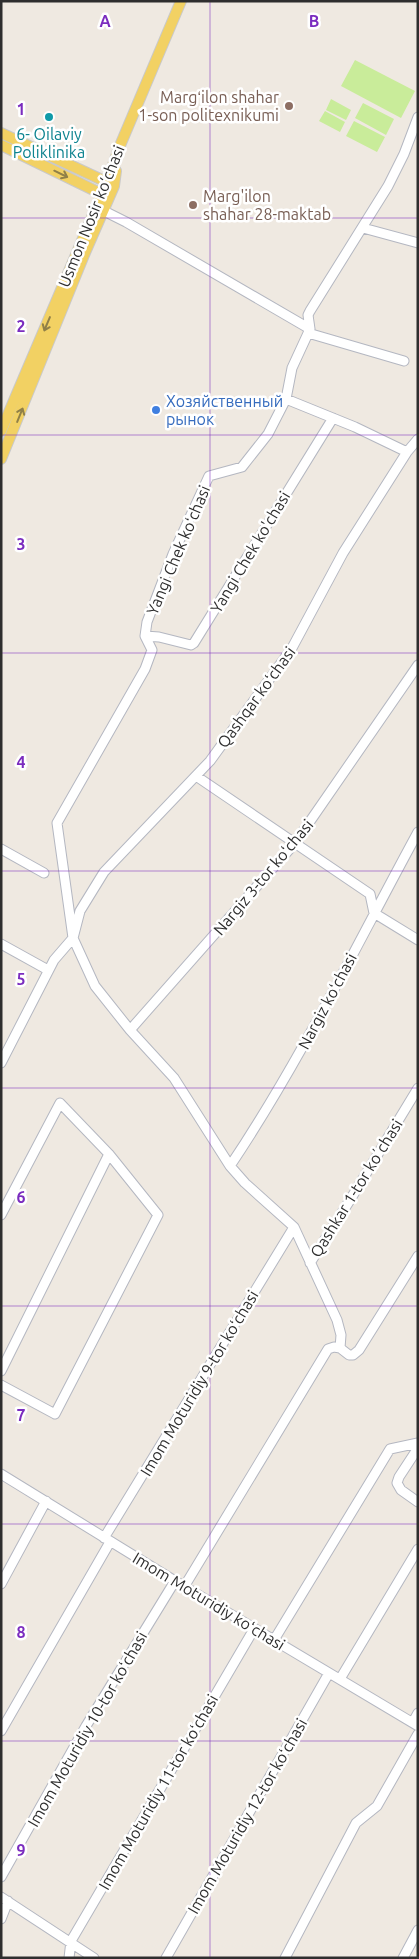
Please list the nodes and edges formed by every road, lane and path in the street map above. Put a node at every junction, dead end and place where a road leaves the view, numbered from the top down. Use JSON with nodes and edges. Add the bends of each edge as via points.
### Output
{"nodes":[{"id":1,"x":181,"y":1,"type":"edge"},
{"id":2,"x":418,"y":117,"type":"edge"},
{"id":3,"x":1,"y":133,"type":"edge"},
{"id":4,"x":1,"y":145,"type":"edge"},
{"id":5,"x":110,"y":184,"type":"junction"},
{"id":6,"x":105,"y":195,"type":"junction"},
{"id":7,"x":99,"y":209,"type":"junction"},
{"id":8,"x":363,"y":228,"type":"junction"},
{"id":9,"x":418,"y":243,"type":"edge"},
{"id":10,"x":309,"y":331,"type":"junction"},
{"id":11,"x":404,"y":361,"type":"dead end"},
{"id":12,"x":286,"y":399,"type":"junction"},
{"id":13,"x":333,"y":418,"type":"junction"},
{"id":14,"x":1,"y":432,"type":"edge"},
{"id":15,"x":418,"y":439,"type":"edge"},
{"id":16,"x":407,"y":452,"type":"junction"},
{"id":17,"x":1,"y":459,"type":"edge"},
{"id":18,"x":145,"y":636,"type":"junction"},
{"id":19,"x":418,"y":665,"type":"edge"},
{"id":20,"x":196,"y":776,"type":"junction"},
{"id":21,"x":418,"y":832,"type":"edge"},
{"id":22,"x":295,"y":843,"type":"junction"},
{"id":23,"x":1,"y":849,"type":"edge"},
{"id":24,"x":44,"y":873,"type":"dead end"},
{"id":25,"x":374,"y":913,"type":"junction"},
{"id":26,"x":73,"y":938,"type":"junction"},
{"id":27,"x":418,"y":940,"type":"edge"},
{"id":28,"x":1,"y":944,"type":"edge"},
{"id":29,"x":48,"y":970,"type":"junction"},
{"id":30,"x":130,"y":1030,"type":"junction"},
{"id":31,"x":5,"y":1046,"type":"edge"},
{"id":32,"x":1,"y":1063,"type":"edge"},
{"id":33,"x":418,"y":1088,"type":"edge"},
{"id":34,"x":109,"y":1154,"type":"junction"},
{"id":35,"x":230,"y":1166,"type":"junction"},
{"id":36,"x":1,"y":1215,"type":"edge"},
{"id":37,"x":294,"y":1227,"type":"junction"},
{"id":38,"x":418,"y":1256,"type":"edge"},
{"id":39,"x":310,"y":1263,"type":"junction"},
{"id":40,"x":340,"y":1348,"type":"junction"},
{"id":41,"x":1,"y":1371,"type":"edge"},
{"id":42,"x":1,"y":1385,"type":"edge"},
{"id":43,"x":418,"y":1443,"type":"edge"},
{"id":44,"x":418,"y":1448,"type":"edge"},
{"id":45,"x":1,"y":1474,"type":"edge"},
{"id":46,"x":46,"y":1502,"type":"junction"},
{"id":47,"x":418,"y":1502,"type":"edge"},
{"id":48,"x":107,"y":1540,"type":"junction"},
{"id":49,"x":418,"y":1549,"type":"edge"},
{"id":50,"x":175,"y":1581,"type":"junction"},
{"id":51,"x":1,"y":1584,"type":"edge"},
{"id":52,"x":184,"y":1587,"type":"junction"},
{"id":53,"x":254,"y":1628,"type":"junction"},
{"id":54,"x":274,"y":1640,"type":"junction"},
{"id":55,"x":329,"y":1674,"type":"junction"},
{"id":56,"x":340,"y":1679,"type":"junction"},
{"id":57,"x":418,"y":1713,"type":"edge"},
{"id":58,"x":415,"y":1724,"type":"edge"},
{"id":59,"x":1,"y":1731,"type":"edge"},
{"id":60,"x":418,"y":1734,"type":"edge"},
{"id":61,"x":1,"y":1877,"type":"edge"},
{"id":62,"x":5,"y":1899,"type":"edge"},
{"id":63,"x":1,"y":1919,"type":"edge"},
{"id":64,"x":418,"y":1930,"type":"edge"},
{"id":65,"x":71,"y":1941,"type":"junction"},
{"id":66,"x":69,"y":1958,"type":"edge"},
{"id":67,"x":94,"y":1958,"type":"edge"},
{"id":68,"x":166,"y":1958,"type":"edge"},
{"id":69,"x":285,"y":1958,"type":"edge"},
{"id":70,"x":403,"y":1958,"type":"edge"}],
"edges":[{"from":1,"to":5,"type":"main road","name":"Usmon Nosir ko‘chasi","via":[[118,148]]},
{"from":2,"to":8,"type":"street","name":"Yangi Chek koʻchasi","via":[[404,154]]},
{"from":3,"to":5,"type":"main road"},
{"from":4,"to":6,"type":"main road","one_way":true},
{"from":5,"to":6,"type":"main road","name":"Usmon Nosir ko‘chasi"},
{"from":6,"to":7,"type":"main road","name":"Usmon Nosir ko‘chasi"},
{"from":7,"to":10,"type":"street"},
{"from":7,"to":14,"type":"main road","name":"Usmon Nosir ko‘chasi","one_way":true},
{"from":17,"to":7,"type":"main road","name":"Usmon Nosir ko‘chasi","one_way":true},
{"from":8,"to":9,"type":"street"},
{"from":8,"to":10,"type":"street","name":"Yangi Chek koʻchasi","via":[[310,311]]},
{"from":10,"to":11,"type":"street"},
{"from":10,"to":12,"type":"street","name":"Yangi Chek koʻchasi","via":[[292,368]]},
{"from":12,"to":13,"type":"street"},
{"from":12,"to":18,"type":"street","name":"Yangi Chek koʻchasi","via":[[268,434],[242,467],[209,476],[173,554]]},
{"from":13,"to":16,"type":"street"},
{"from":13,"to":18,"type":"street","name":"Yangi Chek ko'chasi","via":[[194,643]]},
{"from":15,"to":16,"type":"street","name":"Qashqar koʻchasi"},
{"from":16,"to":20,"type":"street","name":"Qashqar koʻchasi","via":[[343,553],[292,648],[210,762]]},
{"from":18,"to":26,"type":"street","name":"Yangi Chek koʻchasi","via":[[152,650],[145,669],[58,823]]},
{"from":19,"to":22,"type":"street","name":"Nargiz 3-tor koʻchasi"},
{"from":20,"to":22,"type":"street"},
{"from":20,"to":26,"type":"street","name":"Qashqar koʻchasi","via":[[104,872],[80,911]]},
{"from":21,"to":25,"type":"street","name":"Nargiz koʻchasi"},
{"from":22,"to":25,"type":"street","via":[[370,894]]},
{"from":22,"to":30,"type":"street","name":"Nargiz 3-tor koʻchasi"},
{"from":23,"to":24,"type":"street"},
{"from":25,"to":27,"type":"street"},
{"from":25,"to":35,"type":"street","name":"Nargiz koʻchasi","via":[[261,1121]]},
{"from":26,"to":29,"type":"street"},
{"from":26,"to":30,"type":"street","via":[[95,986]]},
{"from":28,"to":29,"type":"street"},
{"from":29,"to":31,"type":"street"},
{"from":30,"to":35,"type":"street","via":[[174,1078]]},
{"from":31,"to":32,"type":"street"},
{"from":33,"to":39,"type":"street","name":"Qashkar 1-tor koʼchasi"},
{"from":34,"to":36,"type":"street","via":[[60,1102]]},
{"from":34,"to":41,"type":"street"},
{"from":34,"to":42,"type":"street","via":[[158,1215],[55,1414]]},
{"from":35,"to":37,"type":"street","via":[[244,1183]]},
{"from":37,"to":39,"type":"street"},
{"from":37,"to":48,"type":"street","name":"Imom Moturidiy 9-tor koʻchasi"},
{"from":38,"to":40,"type":"street","via":[[359,1350],[350,1355]]},
{"from":39,"to":40,"type":"street","via":[[337,1320]]},
{"from":40,"to":52,"type":"street","via":[[328,1349]]},
{"from":43,"to":54,"type":"street","via":[[390,1449]]},
{"from":44,"to":47,"type":"street","via":[[397,1483],[401,1490]]},
{"from":45,"to":46,"type":"street","name":"Imom Moturidiy koʻchasi"},
{"from":46,"to":48,"type":"street","name":"Imom Moturidiy koʻchasi"},
{"from":46,"to":51,"type":"street"},
{"from":48,"to":50,"type":"street","name":"Imom Moturidiy koʻchasi"},
{"from":48,"to":59,"type":"street","name":"Imom Moturidiy 9-tor koʻchasi"},
{"from":49,"to":56,"type":"street"},
{"from":50,"to":52,"type":"street","name":"Imom Moturidiy koʻchasi"},
{"from":50,"to":61,"type":"street","name":"Imom Moturidiy 10-tor koʻchasi","via":[[86,1726]]},
{"from":52,"to":53,"type":"street","name":"Imom Moturidiy koʻchasi"},
{"from":53,"to":54,"type":"street","name":"Imom Moturidiy koʻchasi"},
{"from":53,"to":65,"type":"street","name":"Imom Moturidiy 11-tor koʻchasi"},
{"from":54,"to":55,"type":"street","name":"Imom Moturidiy koʻchasi"},
{"from":55,"to":56,"type":"street","name":"Imom Moturidiy koʻchasi"},
{"from":55,"to":68,"type":"street","name":"Imom Moturidiy 12-tor koʻchasi"},
{"from":56,"to":58,"type":"street","name":"Imom Moturidiy koʻchasi"},
{"from":57,"to":58,"type":"street"},
{"from":60,"to":69,"type":"street","via":[[377,1806],[356,1822]]},
{"from":62,"to":63,"type":"street"},
{"from":62,"to":65,"type":"street"},
{"from":64,"to":70,"type":"street"},
{"from":65,"to":66,"type":"street","name":"Imom Moturidiy 11-tor koʻchasi"},
{"from":65,"to":67,"type":"street"}]}
